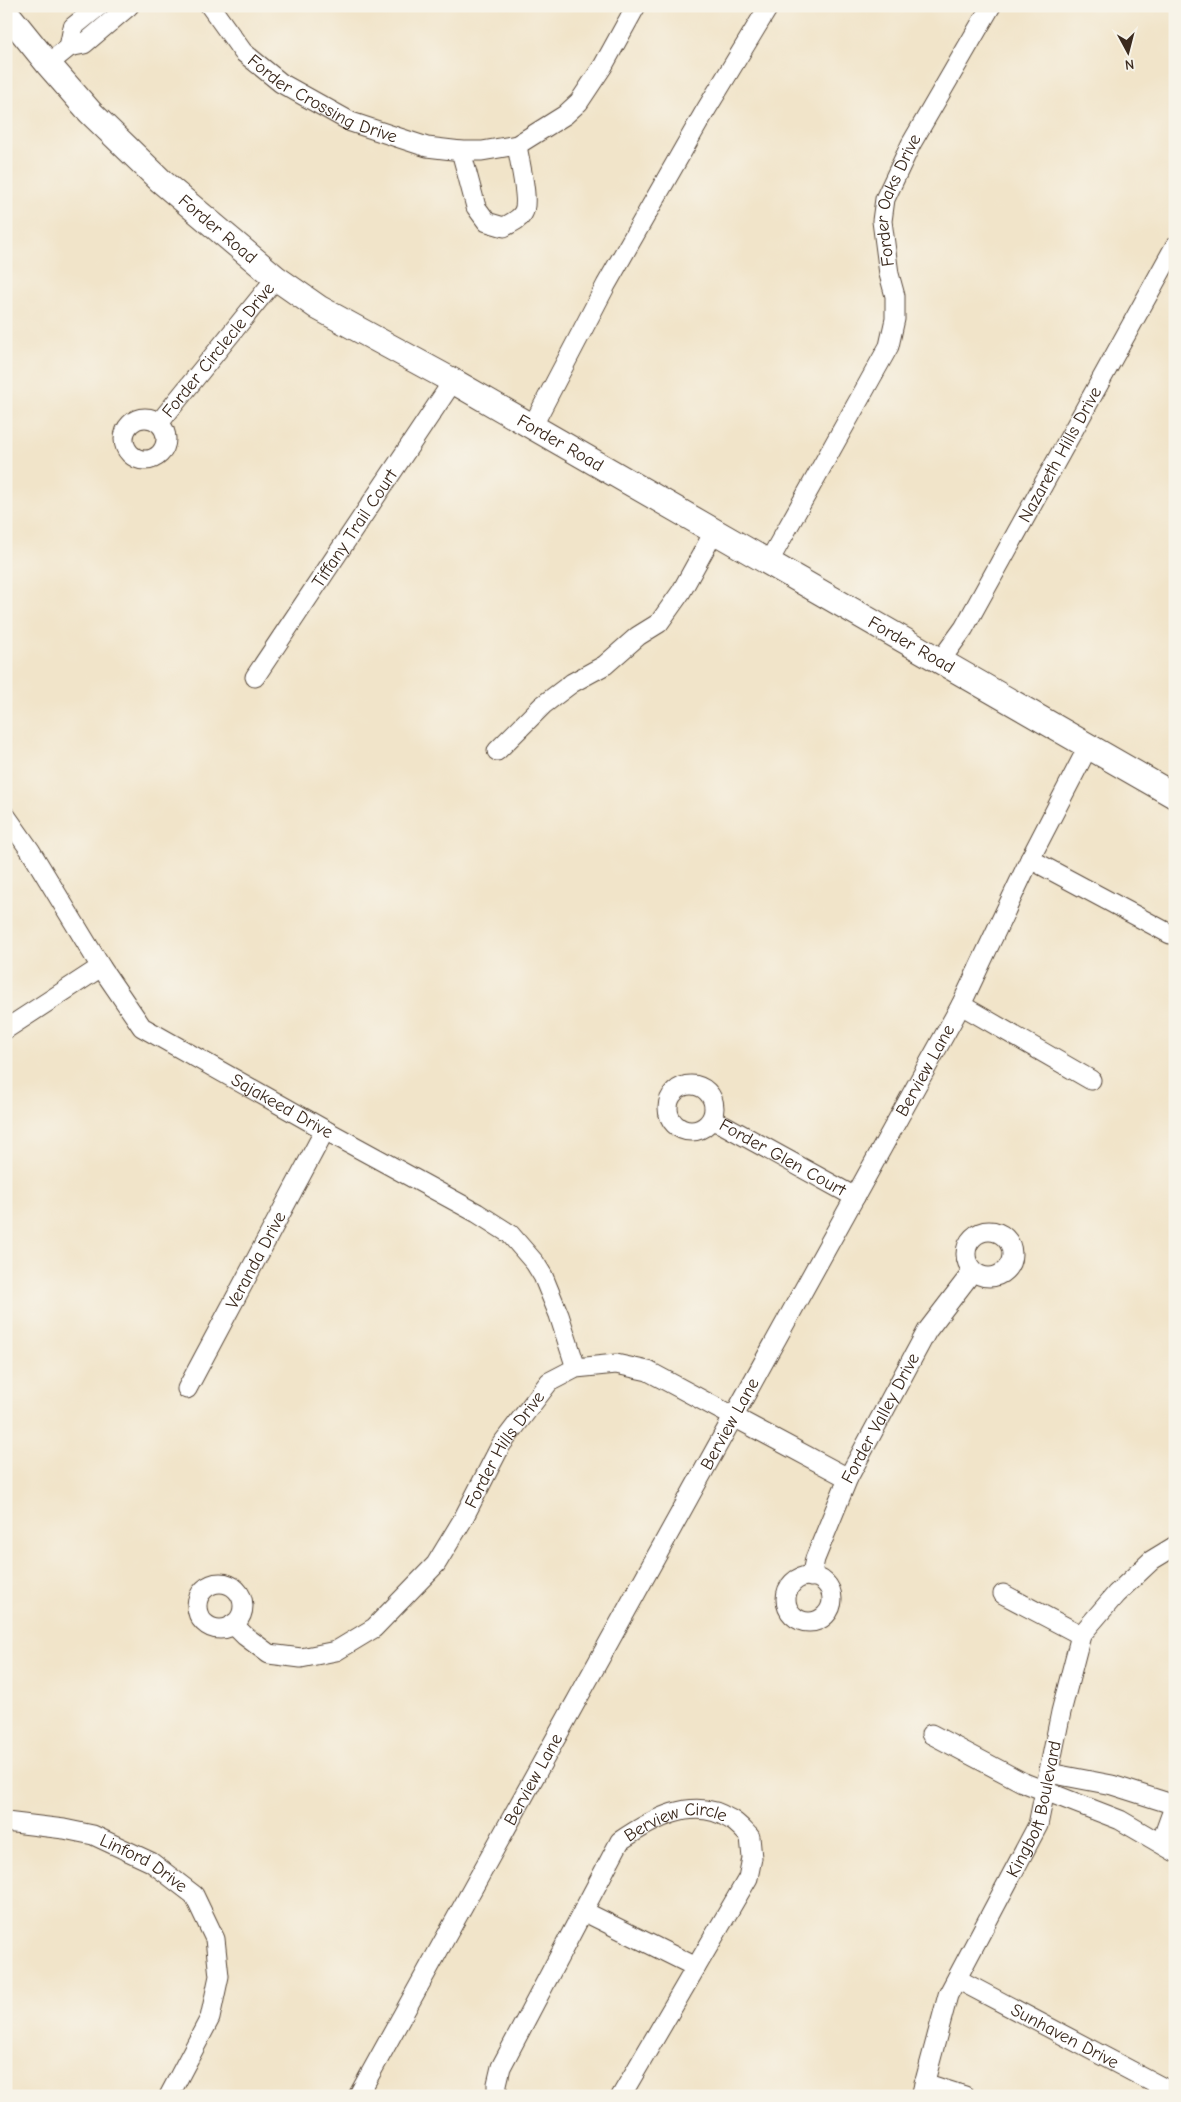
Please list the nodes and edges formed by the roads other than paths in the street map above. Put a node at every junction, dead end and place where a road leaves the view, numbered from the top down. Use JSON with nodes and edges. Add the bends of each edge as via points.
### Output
{"nodes":[{"id":1,"x":99,"y":6,"type":"edge"},
{"id":2,"x":129,"y":6,"type":"edge"},
{"id":3,"x":210,"y":6,"type":"edge"},
{"id":4,"x":636,"y":6,"type":"edge"},
{"id":5,"x":770,"y":6,"type":"edge"},
{"id":6,"x":991,"y":6,"type":"edge"},
{"id":7,"x":6,"y":12,"type":"edge"},
{"id":8,"x":69,"y":47,"type":"junction"},
{"id":9,"x":48,"y":64,"type":"junction"},
{"id":10,"x":517,"y":145,"type":"junction"},
{"id":11,"x":461,"y":151,"type":"junction"},
{"id":12,"x":1175,"y":246,"type":"edge"},
{"id":13,"x":276,"y":278,"type":"junction"},
{"id":14,"x":453,"y":381,"type":"junction"},
{"id":15,"x":159,"y":423,"type":"dead end"},
{"id":16,"x":532,"y":427,"type":"junction"},
{"id":17,"x":714,"y":532,"type":"junction"},
{"id":18,"x":768,"y":562,"type":"junction"},
{"id":19,"x":940,"y":661,"type":"junction"},
{"id":20,"x":256,"y":677,"type":"dead end"},
{"id":21,"x":1088,"y":747,"type":"junction"},
{"id":22,"x":497,"y":750,"type":"dead end"},
{"id":23,"x":1175,"y":796,"type":"edge"},
{"id":24,"x":6,"y":816,"type":"edge"},
{"id":25,"x":1030,"y":859,"type":"junction"},
{"id":26,"x":1170,"y":934,"type":"dead end"},
{"id":27,"x":100,"y":967,"type":"junction"},
{"id":28,"x":961,"y":1005,"type":"junction"},
{"id":29,"x":6,"y":1029,"type":"edge"},
{"id":30,"x":1091,"y":1080,"type":"dead end"},
{"id":31,"x":711,"y":1120,"type":"dead end"},
{"id":32,"x":325,"y":1130,"type":"junction"},
{"id":33,"x":855,"y":1197,"type":"junction"},
{"id":34,"x":973,"y":1271,"type":"dead end"},
{"id":35,"x":576,"y":1368,"type":"junction"},
{"id":36,"x":187,"y":1389,"type":"dead end"},
{"id":37,"x":734,"y":1417,"type":"junction"},
{"id":38,"x":848,"y":1478,"type":"junction"},
{"id":39,"x":1175,"y":1546,"type":"edge"},
{"id":40,"x":811,"y":1577,"type":"dead end"},
{"id":41,"x":1003,"y":1594,"type":"dead end"},
{"id":42,"x":233,"y":1624,"type":"dead end"},
{"id":43,"x":1081,"y":1635,"type":"junction"},
{"id":44,"x":931,"y":1734,"type":"dead end"},
{"id":45,"x":1049,"y":1773,"type":"junction"},
{"id":46,"x":1045,"y":1792,"type":"junction"},
{"id":47,"x":1175,"y":1805,"type":"edge"},
{"id":48,"x":6,"y":1822,"type":"edge"},
{"id":49,"x":1168,"y":1847,"type":"edge"},
{"id":50,"x":583,"y":1911,"type":"junction"},
{"id":51,"x":696,"y":1967,"type":"junction"},
{"id":52,"x":957,"y":1979,"type":"junction"},
{"id":53,"x":922,"y":2090,"type":"edge"},
{"id":54,"x":1175,"y":2094,"type":"edge"},
{"id":55,"x":169,"y":2096,"type":"edge"},
{"id":56,"x":358,"y":2096,"type":"edge"},
{"id":57,"x":497,"y":2096,"type":"edge"},
{"id":58,"x":621,"y":2096,"type":"edge"},
{"id":59,"x":965,"y":2096,"type":"edge"}],
"edges":[{"from":1,"to":8,"type":"street","via":[[73,27]]},
{"from":2,"to":8,"type":"street","via":[[84,44]]},
{"from":3,"to":11,"type":"street","name":"Forder Crossing Drive","via":[[243,52],[281,83],[350,122],[427,147]]},
{"from":4,"to":10,"type":"street","name":"Forder Crossing Drive","via":[[580,102],[549,127]]},
{"from":5,"to":16,"type":"street","via":[[606,284]]},
{"from":6,"to":18,"type":"street","name":"Forder Oaks Drive","via":[[911,144],[885,200],[882,221],[895,296],[895,319],[889,346]]},
{"from":7,"to":9,"type":"main road","name":"Forder Road"},
{"from":8,"to":9,"type":"street"},
{"from":9,"to":13,"type":"main road","name":"Forder Road","via":[[90,112],[161,180]]},
{"from":10,"to":11,"type":"street","name":"Forder Crossing Drive"},
{"from":10,"to":11,"type":"street","via":[[525,211],[520,218],[504,227],[487,222],[476,207]]},
{"from":12,"to":19,"type":"street","name":"Nazareth Hills Drive","via":[[964,628]]},
{"from":13,"to":14,"type":"main road","name":"Forder Road","via":[[319,308]]},
{"from":13,"to":15,"type":"street","name":"Forder Circlecle Drive"},
{"from":14,"to":16,"type":"main road","name":"Forder Road"},
{"from":14,"to":20,"type":"street","name":"Tiffany Trail Court"},
{"from":16,"to":17,"type":"main road","name":"Forder Road"},
{"from":17,"to":18,"type":"main road","name":"Forder Road"},
{"from":17,"to":22,"type":"street","via":[[681,592],[659,623],[638,636],[605,665],[572,683],[543,705]]},
{"from":18,"to":19,"type":"main road","name":"Forder Road"},
{"from":19,"to":21,"type":"main road","name":"Forder Road"},
{"from":21,"to":23,"type":"main road","name":"Forder Road"},
{"from":21,"to":25,"type":"street","name":"Berview Lane"},
{"from":24,"to":27,"type":"street","name":"Sajakeed Drive"},
{"from":25,"to":26,"type":"street"},
{"from":25,"to":28,"type":"street","name":"Berview Lane"},
{"from":27,"to":29,"type":"street"},
{"from":27,"to":32,"type":"street","name":"Sajakeed Drive","via":[[142,1028]]},
{"from":28,"to":30,"type":"street"},
{"from":28,"to":33,"type":"street","name":"Berview Lane"},
{"from":31,"to":33,"type":"street","name":"Forder Glen Court","via":[[724,1124]]},
{"from":32,"to":35,"type":"street","name":"Sajakeed Drive","via":[[510,1234],[543,1276]]},
{"from":32,"to":36,"type":"street","name":"Veranda Drive"},
{"from":33,"to":37,"type":"street","name":"Berview Lane"},
{"from":34,"to":38,"type":"street","name":"Forder Valley Drive","via":[[927,1330]]},
{"from":35,"to":37,"type":"street","name":"Forder Hills Drive","via":[[616,1364],[648,1371]]},
{"from":35,"to":42,"type":"street","name":"Forder Hills Drive","via":[[549,1382],[501,1444],[436,1564],[374,1628],[336,1651],[301,1658],[269,1654]]},
{"from":37,"to":38,"type":"street","name":"Forder Hills Drive"},
{"from":37,"to":56,"type":"street","name":"Berview Lane"},
{"from":38,"to":40,"type":"street","name":"Forder Valley Drive","via":[[815,1559]]},
{"from":39,"to":43,"type":"street","name":"Kingbolt Boulevard","via":[[1152,1560],[1116,1594]]},
{"from":41,"to":43,"type":"street"},
{"from":43,"to":45,"type":"street","name":"Kingbolt Boulevard"},
{"from":44,"to":46,"type":"street"},
{"from":45,"to":46,"type":"street","name":"Kingbolt Boulevard"},
{"from":45,"to":47,"type":"street","via":[[1112,1785]]},
{"from":46,"to":49,"type":"street","via":[[1120,1820]]},
{"from":46,"to":52,"type":"street","name":"Kingbolt Boulevard","via":[[1038,1825]]},
{"from":47,"to":49,"type":"street"},
{"from":48,"to":55,"type":"street","name":"Linford Drive","via":[[64,1828],[93,1835],[151,1862],[194,1895],[215,1939],[219,1976],[210,2018]]},
{"from":50,"to":51,"type":"street"},
{"from":50,"to":51,"type":"street","name":"Berview Circle","via":[[620,1841],[649,1822],[686,1809],[716,1812],[732,1819],[750,1837],[752,1858],[748,1878]]},
{"from":50,"to":57,"type":"street","name":"Berview Circle","via":[[501,2067]]},
{"from":51,"to":58,"type":"street","name":"Berview Circle"},
{"from":52,"to":53,"type":"street","name":"Kingbolt Boulevard","via":[[948,1995]]},
{"from":52,"to":54,"type":"street","name":"Sunhaven Drive"},
{"from":53,"to":59,"type":"street"}]}
